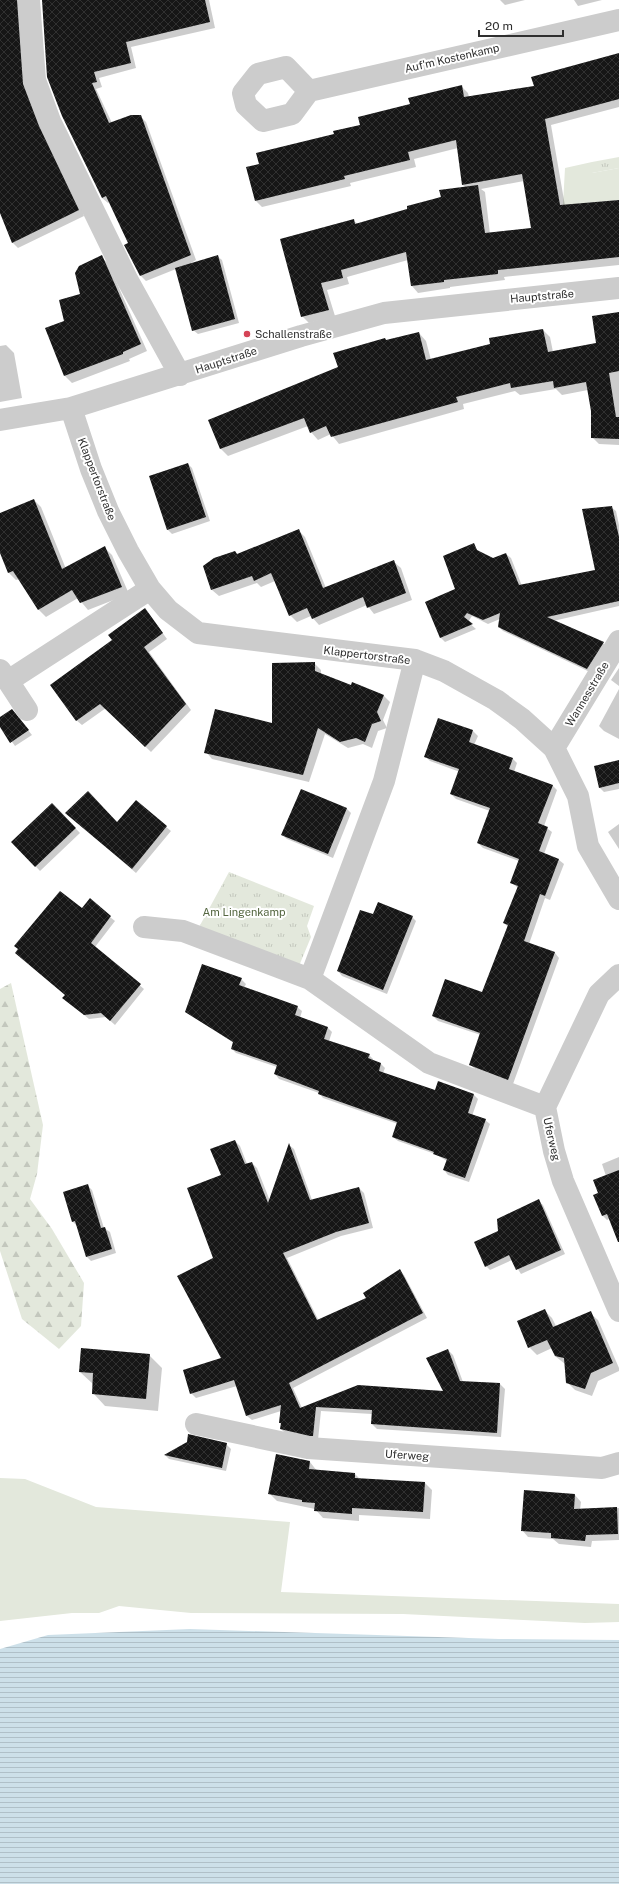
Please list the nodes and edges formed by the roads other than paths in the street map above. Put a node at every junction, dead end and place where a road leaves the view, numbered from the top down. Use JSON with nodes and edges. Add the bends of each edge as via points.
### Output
{"nodes":[{"id":1,"x":29,"y":0,"type":"edge"},
{"id":2,"x":619,"y":20,"type":"edge"},
{"id":3,"x":309,"y":91,"type":"dead end"},
{"id":4,"x":619,"y":288,"type":"edge"},
{"id":5,"x":180,"y":375,"type":"junction"},
{"id":6,"x":71,"y":408,"type":"junction"},
{"id":7,"x":0,"y":420,"type":"edge"},
{"id":8,"x":150,"y":589,"type":"junction"},
{"id":9,"x":619,"y":641,"type":"edge"},
{"id":10,"x":415,"y":660,"type":"junction"},
{"id":11,"x":4,"y":676,"type":"edge"},
{"id":12,"x":27,"y":710,"type":"dead end"},
{"id":13,"x":554,"y":748,"type":"junction"},
{"id":14,"x":619,"y":899,"type":"edge"},
{"id":15,"x":144,"y":927,"type":"dead end"},
{"id":16,"x":619,"y":975,"type":"edge"},
{"id":17,"x":310,"y":979,"type":"junction"},
{"id":18,"x":545,"y":1107,"type":"junction"},
{"id":19,"x":619,"y":1311,"type":"edge"},
{"id":20,"x":196,"y":1424,"type":"dead end"},
{"id":21,"x":619,"y":1464,"type":"edge"}],
"edges":[{"from":1,"to":5,"type":"street","via":[[36,80],[50,121],[127,279]]},
{"from":2,"to":3,"type":"street","name":"Auf'm Kostenkamp"},
{"from":4,"to":5,"type":"street","name":"Hauptstraße","via":[[384,313],[301,336]]},
{"from":5,"to":6,"type":"street","name":"Hauptstraße"},
{"from":6,"to":7,"type":"street","name":"Hauptstraße"},
{"from":6,"to":8,"type":"street","name":"Klappertorstraße","via":[[108,511]]},
{"from":8,"to":10,"type":"street","name":"Klappertorstraße","via":[[168,610],[198,633]]},
{"from":8,"to":11,"type":"street"},
{"from":9,"to":13,"type":"street","name":"Wannesstraße"},
{"from":10,"to":13,"type":"street","name":"Klappertorstraße","via":[[444,671],[496,700]]},
{"from":10,"to":17,"type":"street","via":[[384,781]]},
{"from":11,"to":12,"type":"street"},
{"from":13,"to":14,"type":"street","name":"Klappertorstraße","via":[[578,796],[588,846]]},
{"from":15,"to":17,"type":"street","via":[[183,931]]},
{"from":16,"to":18,"type":"street","name":"Uferweg","via":[[598,994]]},
{"from":17,"to":18,"type":"street","via":[[429,1064]]},
{"from":18,"to":19,"type":"street","name":"Uferweg","via":[[563,1181]]},
{"from":20,"to":21,"type":"street","name":"Uferweg","via":[[308,1448],[602,1468]]}]}
